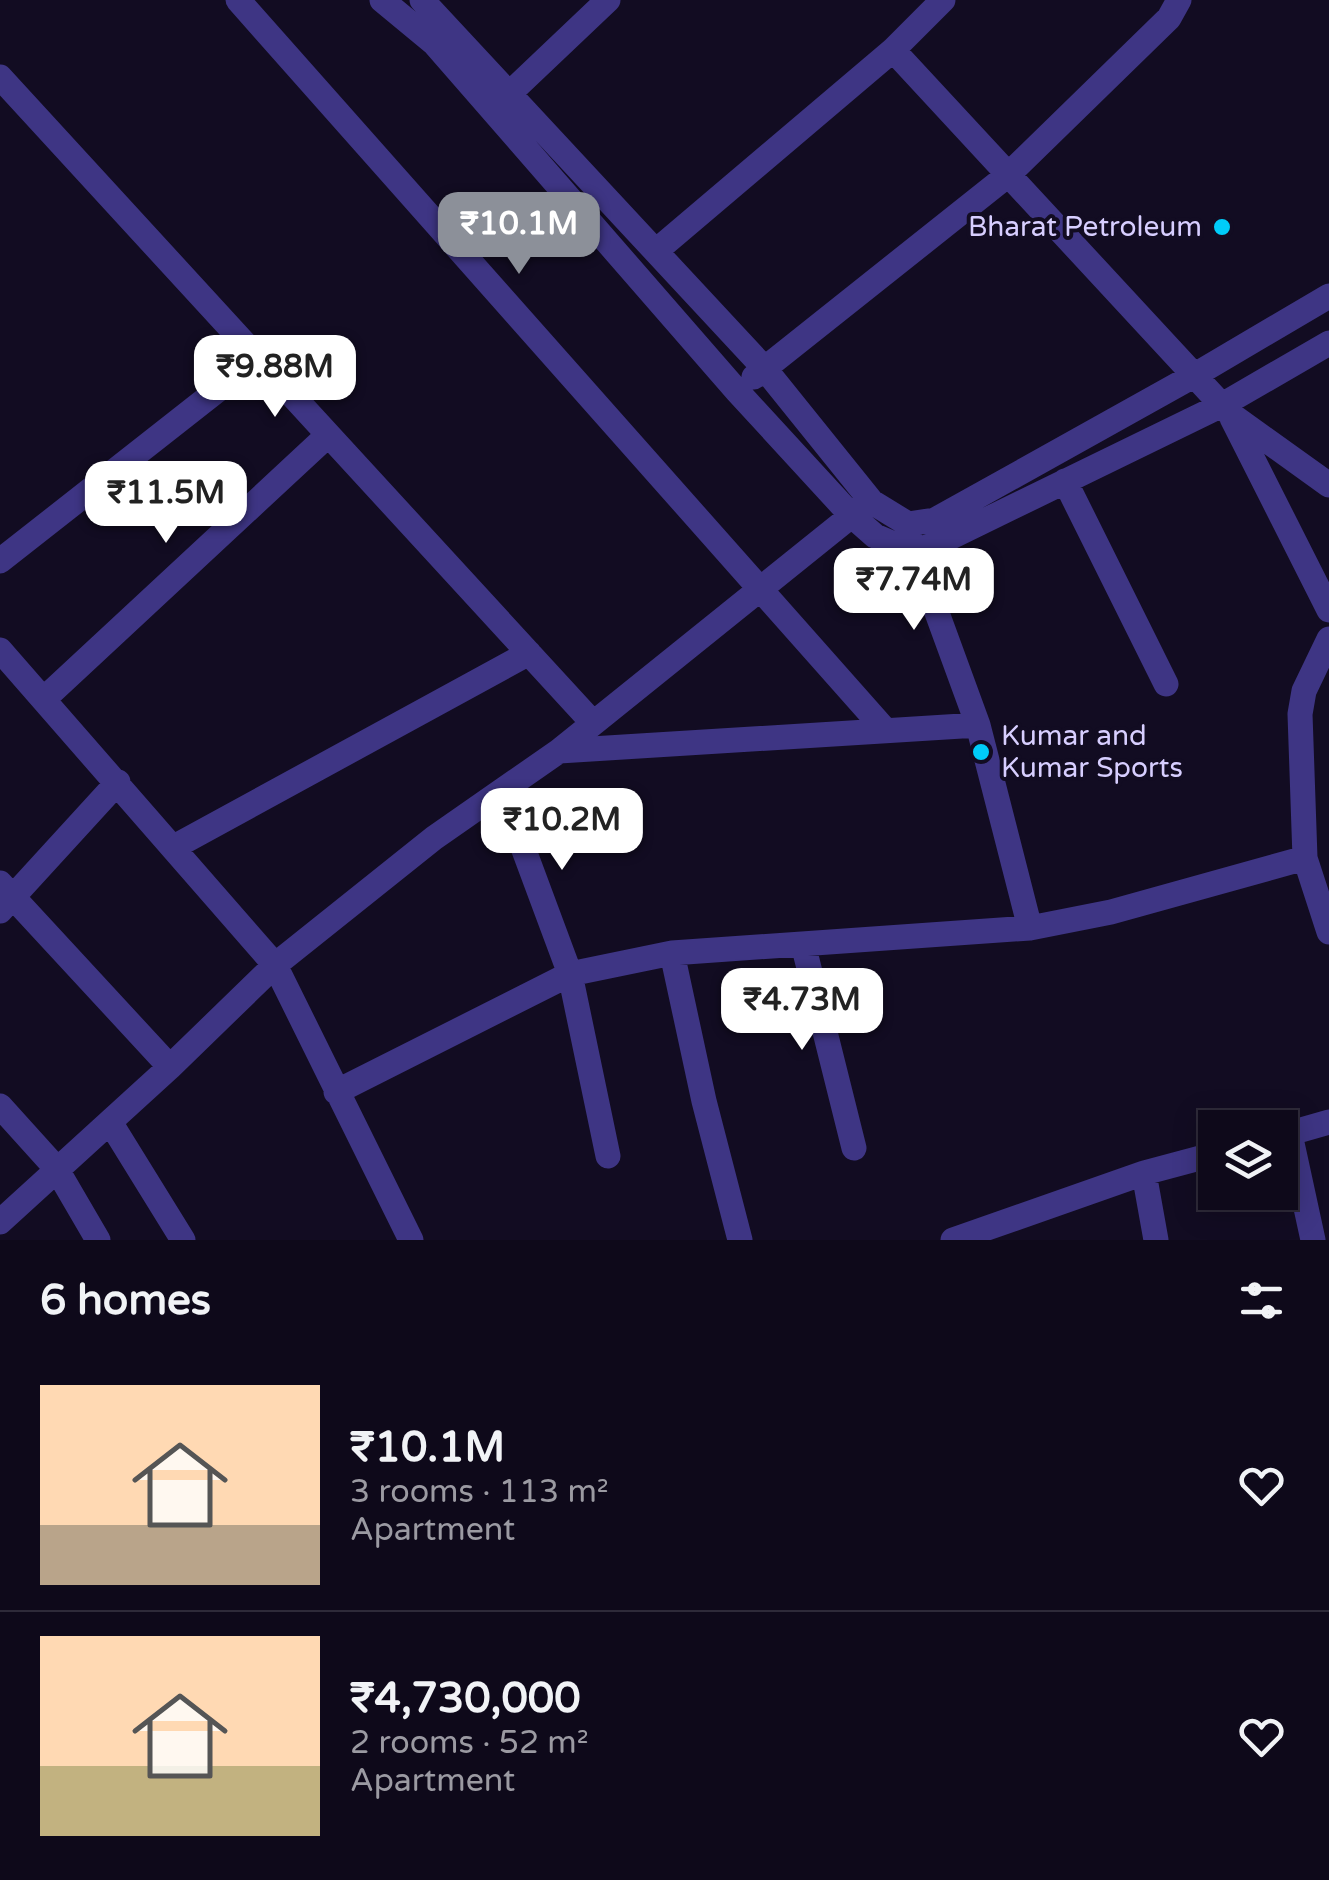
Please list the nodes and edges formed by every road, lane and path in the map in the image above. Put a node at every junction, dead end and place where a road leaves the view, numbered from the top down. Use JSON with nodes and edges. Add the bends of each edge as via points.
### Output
{"nodes":[{"id":1,"x":238,"y":0,"type":"edge"},
{"id":2,"x":382,"y":0,"type":"edge"},
{"id":3,"x":422,"y":0,"type":"edge"},
{"id":4,"x":608,"y":0,"type":"edge"},
{"id":5,"x":943,"y":0,"type":"edge"},
{"id":6,"x":1180,"y":0,"type":"edge"},
{"id":7,"x":892,"y":50,"type":"junction"},
{"id":8,"x":0,"y":76,"type":"edge"},
{"id":9,"x":510,"y":93,"type":"junction"},
{"id":10,"x":1008,"y":174,"type":"junction"},
{"id":11,"x":656,"y":251,"type":"junction"},
{"id":12,"x":1329,"y":296,"type":"edge"},
{"id":13,"x":1329,"y":342,"type":"edge"},
{"id":14,"x":258,"y":359,"type":"junction"},
{"id":15,"x":765,"y":369,"type":"junction"},
{"id":16,"x":1195,"y":375,"type":"junction"},
{"id":17,"x":737,"y":391,"type":"junction"},
{"id":18,"x":1226,"y":409,"type":"junction"},
{"id":19,"x":327,"y":436,"type":"junction"},
{"id":20,"x":1065,"y":482,"type":"junction"},
{"id":21,"x":1329,"y":485,"type":"edge"},
{"id":22,"x":861,"y":508,"type":"junction"},
{"id":23,"x":908,"y":524,"type":"junction"},
{"id":24,"x":912,"y":552,"type":"junction"},
{"id":25,"x":0,"y":561,"type":"edge"},
{"id":26,"x":757,"y":589,"type":"junction"},
{"id":27,"x":1329,"y":610,"type":"edge"},
{"id":28,"x":1329,"y":639,"type":"edge"},
{"id":29,"x":0,"y":650,"type":"edge"},
{"id":30,"x":529,"y":653,"type":"junction"},
{"id":31,"x":1166,"y":684,"type":"dead end"},
{"id":32,"x":44,"y":699,"type":"junction"},
{"id":33,"x":593,"y":723,"type":"junction"},
{"id":34,"x":978,"y":726,"type":"junction"},
{"id":35,"x":886,"y":731,"type":"junction"},
{"id":36,"x":559,"y":750,"type":"junction"},
{"id":37,"x":118,"y":782,"type":"junction"},
{"id":38,"x":502,"y":791,"type":"junction"},
{"id":39,"x":174,"y":847,"type":"junction"},
{"id":40,"x":1305,"y":858,"type":"junction"},
{"id":41,"x":5,"y":897,"type":"edge"},
{"id":42,"x":1030,"y":928,"type":"junction"},
{"id":43,"x":1329,"y":932,"type":"edge"},
{"id":44,"x":804,"y":944,"type":"junction"},
{"id":45,"x":672,"y":952,"type":"junction"},
{"id":46,"x":275,"y":965,"type":"junction"},
{"id":47,"x":570,"y":974,"type":"junction"},
{"id":48,"x":170,"y":1067,"type":"junction"},
{"id":49,"x":336,"y":1092,"type":"junction"},
{"id":50,"x":0,"y":1106,"type":"edge"},
{"id":51,"x":110,"y":1122,"type":"junction"},
{"id":52,"x":1329,"y":1122,"type":"edge"},
{"id":53,"x":1298,"y":1131,"type":"edge"},
{"id":54,"x":854,"y":1148,"type":"dead end"},
{"id":55,"x":608,"y":1156,"type":"dead end"},
{"id":56,"x":1198,"y":1159,"type":"edge"},
{"id":57,"x":56,"y":1168,"type":"junction"},
{"id":58,"x":1144,"y":1173,"type":"junction"},
{"id":59,"x":1298,"y":1184,"type":"edge"},
{"id":60,"x":0,"y":1222,"type":"edge"},
{"id":61,"x":1024,"y":1228,"type":"edge"},
{"id":62,"x":98,"y":1240,"type":"edge"},
{"id":63,"x":183,"y":1240,"type":"edge"},
{"id":64,"x":411,"y":1240,"type":"edge"},
{"id":65,"x":740,"y":1240,"type":"edge"},
{"id":66,"x":953,"y":1240,"type":"edge"},
{"id":67,"x":1156,"y":1240,"type":"edge"},
{"id":68,"x":1313,"y":1240,"type":"edge"}],
"edges":[{"from":1,"to":26,"type":"street"},
{"from":2,"to":17,"type":"street","via":[[434,43]]},
{"from":3,"to":9,"type":"street"},
{"from":4,"to":9,"type":"street"},
{"from":5,"to":7,"type":"street"},
{"from":6,"to":10,"type":"street"},
{"from":7,"to":10,"type":"street"},
{"from":7,"to":11,"type":"street"},
{"from":8,"to":14,"type":"street"},
{"from":9,"to":11,"type":"street"},
{"from":10,"to":15,"type":"street"},
{"from":10,"to":16,"type":"street"},
{"from":11,"to":15,"type":"street"},
{"from":12,"to":16,"type":"street"},
{"from":13,"to":18,"type":"street"},
{"from":14,"to":19,"type":"street"},
{"from":14,"to":25,"type":"street"},
{"from":15,"to":17,"type":"street"},
{"from":15,"to":22,"type":"street"},
{"from":16,"to":18,"type":"street"},
{"from":16,"to":23,"type":"street","via":[[935,520]]},
{"from":17,"to":22,"type":"street"},
{"from":18,"to":20,"type":"street"},
{"from":18,"to":21,"type":"street"},
{"from":18,"to":27,"type":"street"},
{"from":19,"to":30,"type":"street"},
{"from":19,"to":32,"type":"street"},
{"from":20,"to":24,"type":"street"},
{"from":20,"to":31,"type":"street"},
{"from":22,"to":23,"type":"street"},
{"from":22,"to":24,"type":"street","via":[[875,536]]},
{"from":22,"to":26,"type":"street"},
{"from":23,"to":24,"type":"street"},
{"from":24,"to":34,"type":"street"},
{"from":26,"to":33,"type":"street"},
{"from":26,"to":35,"type":"street"},
{"from":28,"to":40,"type":"street","via":[[1300,714]]},
{"from":29,"to":32,"type":"street"},
{"from":30,"to":33,"type":"street"},
{"from":30,"to":39,"type":"street"},
{"from":32,"to":37,"type":"street"},
{"from":33,"to":36,"type":"street"},
{"from":34,"to":35,"type":"street"},
{"from":34,"to":42,"type":"street"},
{"from":35,"to":36,"type":"street"},
{"from":36,"to":38,"type":"street"},
{"from":37,"to":39,"type":"street"},
{"from":37,"to":41,"type":"street"},
{"from":38,"to":46,"type":"street"},
{"from":38,"to":47,"type":"street"},
{"from":39,"to":46,"type":"street"},
{"from":40,"to":42,"type":"street"},
{"from":40,"to":43,"type":"street"},
{"from":41,"to":48,"type":"street"},
{"from":42,"to":44,"type":"street"},
{"from":44,"to":45,"type":"street"},
{"from":44,"to":54,"type":"street"},
{"from":45,"to":47,"type":"street"},
{"from":45,"to":65,"type":"street"},
{"from":46,"to":48,"type":"street"},
{"from":46,"to":49,"type":"street"},
{"from":47,"to":49,"type":"street"},
{"from":47,"to":55,"type":"street"},
{"from":48,"to":51,"type":"street"},
{"from":49,"to":64,"type":"street"},
{"from":50,"to":57,"type":"street"},
{"from":51,"to":57,"type":"street"},
{"from":51,"to":63,"type":"street"},
{"from":52,"to":53,"type":"street"},
{"from":56,"to":58,"type":"street"},
{"from":57,"to":60,"type":"street"},
{"from":57,"to":62,"type":"street"},
{"from":58,"to":61,"type":"street"},
{"from":58,"to":67,"type":"street"},
{"from":59,"to":68,"type":"street"},
{"from":61,"to":66,"type":"street"}]}
